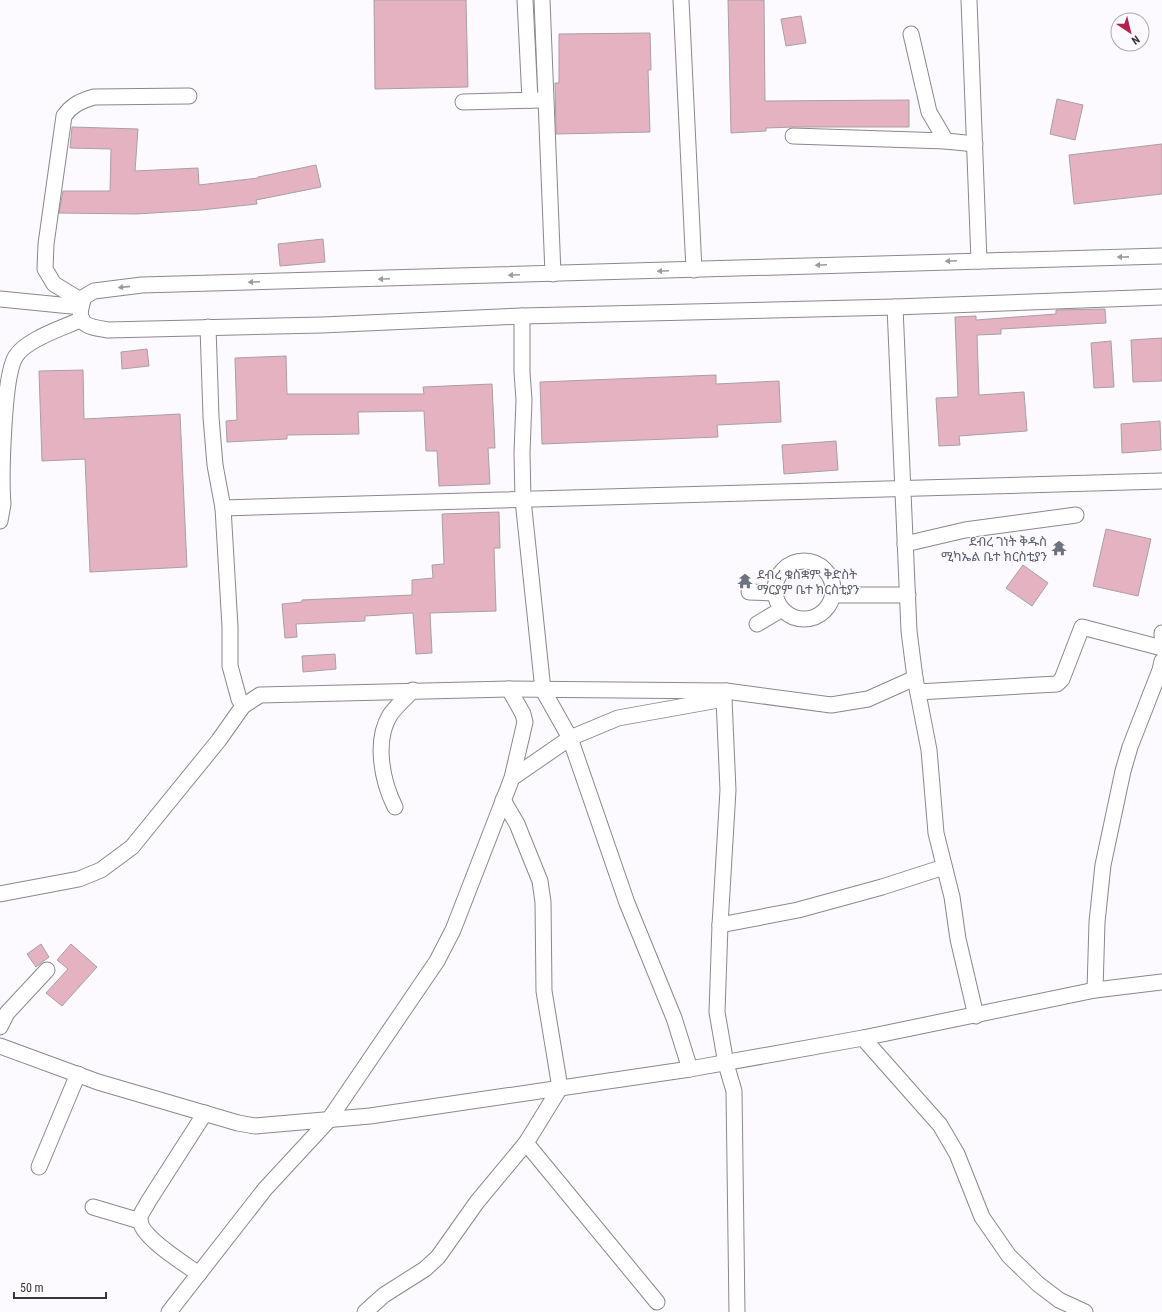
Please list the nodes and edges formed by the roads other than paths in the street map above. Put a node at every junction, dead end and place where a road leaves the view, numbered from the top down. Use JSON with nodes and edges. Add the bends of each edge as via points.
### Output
{"nodes":[{"id":1,"x":525,"y":0,"type":"edge"},
{"id":2,"x":542,"y":0,"type":"edge"},
{"id":3,"x":682,"y":0,"type":"edge"},
{"id":4,"x":969,"y":0,"type":"edge"},
{"id":5,"x":911,"y":34,"type":"dead end"},
{"id":6,"x":189,"y":96,"type":"dead end"},
{"id":7,"x":530,"y":100,"type":"junction"},
{"id":8,"x":546,"y":100,"type":"junction"},
{"id":9,"x":463,"y":102,"type":"dead end"},
{"id":10,"x":793,"y":136,"type":"dead end"},
{"id":11,"x":946,"y":141,"type":"junction"},
{"id":12,"x":975,"y":144,"type":"junction"},
{"id":13,"x":1162,"y":256,"type":"edge"},
{"id":14,"x":979,"y":260,"type":"junction"},
{"id":15,"x":694,"y":270,"type":"junction"},
{"id":16,"x":553,"y":274,"type":"junction"},
{"id":17,"x":1162,"y":297,"type":"edge"},
{"id":18,"x":0,"y":299,"type":"edge"},
{"id":19,"x":895,"y":307,"type":"junction"},
{"id":20,"x":82,"y":309,"type":"junction"},
{"id":21,"x":522,"y":316,"type":"junction"},
{"id":22,"x":208,"y":327,"type":"junction"},
{"id":23,"x":1162,"y":481,"type":"edge"},
{"id":24,"x":903,"y":488,"type":"junction"},
{"id":25,"x":523,"y":500,"type":"junction"},
{"id":26,"x":223,"y":508,"type":"junction"},
{"id":27,"x":1076,"y":515,"type":"dead end"},
{"id":28,"x":0,"y":521,"type":"edge"},
{"id":29,"x":905,"y":544,"type":"junction"},
{"id":30,"x":749,"y":592,"type":"dead end"},
{"id":31,"x":774,"y":593,"type":"junction"},
{"id":32,"x":833,"y":595,"type":"junction"},
{"id":33,"x":908,"y":595,"type":"junction"},
{"id":34,"x":782,"y":609,"type":"junction"},
{"id":35,"x":757,"y":624,"type":"dead end"},
{"id":36,"x":1162,"y":648,"type":"edge"},
{"id":37,"x":1162,"y":661,"type":"edge"},
{"id":38,"x":917,"y":685,"type":"junction"},
{"id":39,"x":509,"y":689,"type":"junction"},
{"id":40,"x":413,"y":690,"type":"junction"},
{"id":41,"x":543,"y":690,"type":"junction"},
{"id":42,"x":725,"y":695,"type":"junction"},
{"id":43,"x":243,"y":706,"type":"junction"},
{"id":44,"x":570,"y":738,"type":"junction"},
{"id":45,"x":512,"y":778,"type":"junction"},
{"id":46,"x":503,"y":800,"type":"junction"},
{"id":47,"x":395,"y":807,"type":"dead end"},
{"id":48,"x":944,"y":867,"type":"junction"},
{"id":49,"x":0,"y":894,"type":"edge"},
{"id":50,"x":720,"y":925,"type":"junction"},
{"id":51,"x":47,"y":970,"type":"dead end"},
{"id":52,"x":1162,"y":982,"type":"edge"},
{"id":53,"x":1095,"y":990,"type":"junction"},
{"id":54,"x":976,"y":1016,"type":"junction"},
{"id":55,"x":0,"y":1028,"type":"edge"},
{"id":56,"x":863,"y":1038,"type":"junction"},
{"id":57,"x":0,"y":1046,"type":"edge"},
{"id":58,"x":726,"y":1064,"type":"junction"},
{"id":59,"x":690,"y":1069,"type":"junction"},
{"id":60,"x":78,"y":1074,"type":"junction"},
{"id":61,"x":560,"y":1088,"type":"junction"},
{"id":62,"x":205,"y":1113,"type":"junction"},
{"id":63,"x":328,"y":1121,"type":"junction"},
{"id":64,"x":526,"y":1143,"type":"junction"},
{"id":65,"x":39,"y":1167,"type":"dead end"},
{"id":66,"x":93,"y":1207,"type":"dead end"},
{"id":67,"x":140,"y":1221,"type":"junction"},
{"id":68,"x":199,"y":1274,"type":"junction"},
{"id":69,"x":657,"y":1302,"type":"dead end"},
{"id":70,"x":169,"y":1312,"type":"edge"},
{"id":71,"x":365,"y":1312,"type":"edge"},
{"id":72,"x":737,"y":1312,"type":"edge"},
{"id":73,"x":1085,"y":1312,"type":"edge"}],
"edges":[{"from":1,"to":7,"type":"street"},
{"from":2,"to":8,"type":"street"},
{"from":3,"to":15,"type":"street"},
{"from":4,"to":12,"type":"street"},
{"from":5,"to":11,"type":"street","via":[[929,112]]},
{"from":6,"to":20,"type":"street","via":[[94,97],[79,102],[64,116],[46,244],[45,269],[54,284]]},
{"from":7,"to":8,"type":"street"},
{"from":7,"to":9,"type":"street"},
{"from":8,"to":16,"type":"street"},
{"from":10,"to":11,"type":"street"},
{"from":11,"to":12,"type":"street"},
{"from":12,"to":14,"type":"street"},
{"from":13,"to":14,"type":"street","one_way":true},
{"from":14,"to":15,"type":"street","one_way":true},
{"from":15,"to":16,"type":"street","one_way":true},
{"from":16,"to":20,"type":"street","one_way":true,"via":[[142,285],[94,291],[84,297]]},
{"from":17,"to":19,"type":"street"},
{"from":18,"to":20,"type":"street"},
{"from":19,"to":21,"type":"street"},
{"from":19,"to":24,"type":"street"},
{"from":20,"to":22,"type":"street","via":[[88,327],[108,330]]},
{"from":20,"to":28,"type":"street","via":[[27,344],[15,356],[7,383],[3,504]]},
{"from":21,"to":22,"type":"street"},
{"from":21,"to":25,"type":"street"},
{"from":22,"to":26,"type":"street","via":[[211,417],[215,465]]},
{"from":23,"to":24,"type":"street"},
{"from":24,"to":25,"type":"street"},
{"from":24,"to":29,"type":"street"},
{"from":25,"to":26,"type":"street"},
{"from":25,"to":41,"type":"street"},
{"from":26,"to":43,"type":"street","via":[[230,666]]},
{"from":27,"to":29,"type":"street","via":[[965,530]]},
{"from":29,"to":33,"type":"street"},
{"from":30,"to":31,"type":"street"},
{"from":31,"to":32,"type":"street","via":[[777,579],[785,568],[805,561],[818,565],[828,574]]},
{"from":31,"to":34,"type":"street"},
{"from":32,"to":33,"type":"street"},
{"from":32,"to":34,"type":"street","via":[[827,608],[810,619],[796,618]]},
{"from":33,"to":38,"type":"street","via":[[909,631]]},
{"from":34,"to":35,"type":"street"},
{"from":36,"to":38,"type":"street","via":[[1082,627],[1062,679],[1057,684]]},
{"from":37,"to":53,"type":"street","via":[[1123,771],[1103,865],[1097,922]]},
{"from":38,"to":42,"type":"street","via":[[868,699],[831,704]]},
{"from":38,"to":48,"type":"street","via":[[928,750],[936,833]]},
{"from":39,"to":40,"type":"street"},
{"from":39,"to":41,"type":"street"},
{"from":39,"to":45,"type":"street","via":[[525,722]]},
{"from":40,"to":43,"type":"street","via":[[260,695]]},
{"from":40,"to":47,"type":"street","via":[[391,714],[382,739],[381,753],[389,795]]},
{"from":41,"to":42,"type":"street"},
{"from":41,"to":44,"type":"street"},
{"from":42,"to":44,"type":"street","via":[[618,718]]},
{"from":42,"to":50,"type":"street","via":[[728,790]]},
{"from":43,"to":49,"type":"street","via":[[219,740],[132,847],[101,870],[79,879]]},
{"from":44,"to":45,"type":"street"},
{"from":44,"to":59,"type":"street","via":[[627,903],[674,1018]]},
{"from":45,"to":46,"type":"street"},
{"from":46,"to":61,"type":"street","via":[[517,824],[540,881],[543,902],[544,992]]},
{"from":46,"to":63,"type":"street","via":[[453,930],[437,961]]},
{"from":48,"to":50,"type":"street","via":[[798,910]]},
{"from":48,"to":54,"type":"street"},
{"from":50,"to":58,"type":"street","via":[[717,1012]]},
{"from":51,"to":55,"type":"street","via":[[7,1013]]},
{"from":52,"to":53,"type":"street"},
{"from":53,"to":54,"type":"street"},
{"from":54,"to":56,"type":"street"},
{"from":56,"to":58,"type":"street"},
{"from":56,"to":73,"type":"street","via":[[940,1125],[958,1154],[982,1217],[1009,1256],[1059,1300]]},
{"from":57,"to":60,"type":"street"},
{"from":58,"to":59,"type":"street"},
{"from":58,"to":72,"type":"street","via":[[734,1091]]},
{"from":59,"to":61,"type":"street"},
{"from":60,"to":62,"type":"street"},
{"from":60,"to":65,"type":"street"},
{"from":61,"to":63,"type":"street"},
{"from":61,"to":64,"type":"street"},
{"from":62,"to":63,"type":"street","via":[[255,1126]]},
{"from":62,"to":67,"type":"street","via":[[148,1202]]},
{"from":63,"to":68,"type":"street","via":[[265,1189]]},
{"from":64,"to":69,"type":"street"},
{"from":64,"to":71,"type":"street","via":[[477,1202],[438,1257],[425,1269],[384,1295]]},
{"from":66,"to":67,"type":"street"},
{"from":67,"to":68,"type":"street","via":[[155,1241]]},
{"from":68,"to":70,"type":"street"}]}
